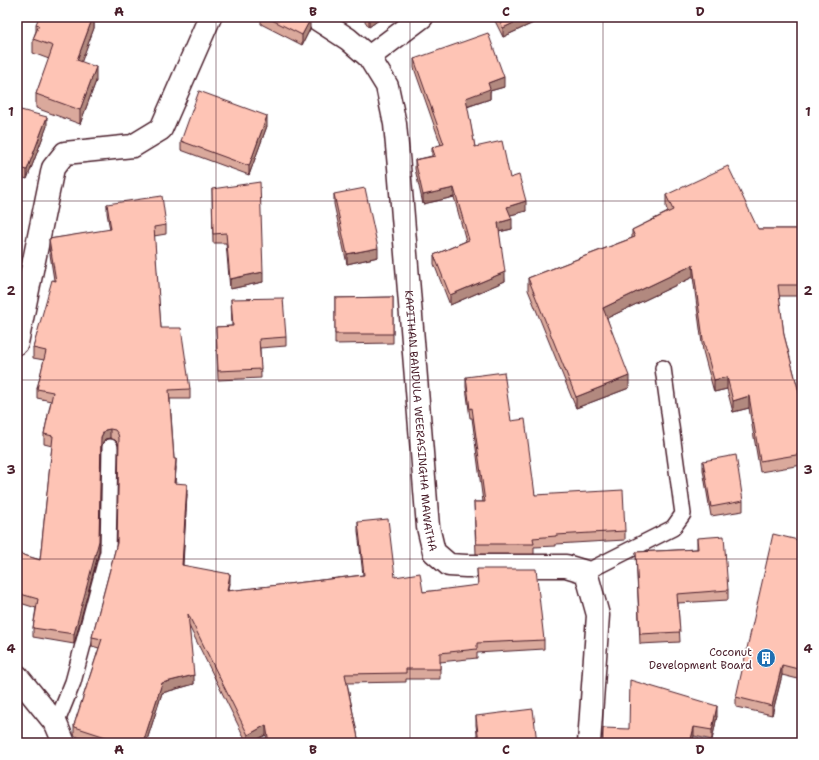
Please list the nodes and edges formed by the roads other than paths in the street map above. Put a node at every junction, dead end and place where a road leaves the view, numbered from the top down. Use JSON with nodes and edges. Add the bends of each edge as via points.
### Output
{"nodes":[{"id":1,"x":210,"y":17,"type":"edge"},
{"id":2,"x":314,"y":17,"type":"edge"},
{"id":3,"x":422,"y":17,"type":"edge"},
{"id":4,"x":369,"y":57,"type":"junction"},
{"id":5,"x":17,"y":343,"type":"edge"},
{"id":6,"x":663,"y":368,"type":"dead end"},
{"id":7,"x":110,"y":447,"type":"dead end"},
{"id":8,"x":586,"y":572,"type":"junction"},
{"id":9,"x":17,"y":676,"type":"edge"},
{"id":10,"x":60,"y":734,"type":"edge"},
{"id":11,"x":589,"y":743,"type":"edge"}],
"edges":[{"from":1,"to":5,"type":"street","via":[[161,129],[133,146],[65,152],[53,168]]},
{"from":2,"to":4,"type":"street","name":"KAPITHAN BANDULA WEERASINGHA MAWATHA","via":[[348,39]]},
{"from":3,"to":4,"type":"street"},
{"from":4,"to":8,"type":"street","name":"KAPITHAN BANDULA WEERASINGHA MAWATHA","via":[[387,86],[395,124],[428,526],[434,552],[449,565],[566,566]]},
{"from":6,"to":8,"type":"lane","via":[[683,514],[673,528]]},
{"from":7,"to":10,"type":"lane","via":[[108,552]]},
{"from":8,"to":11,"type":"street","via":[[598,615]]},
{"from":9,"to":10,"type":"street"}]}
